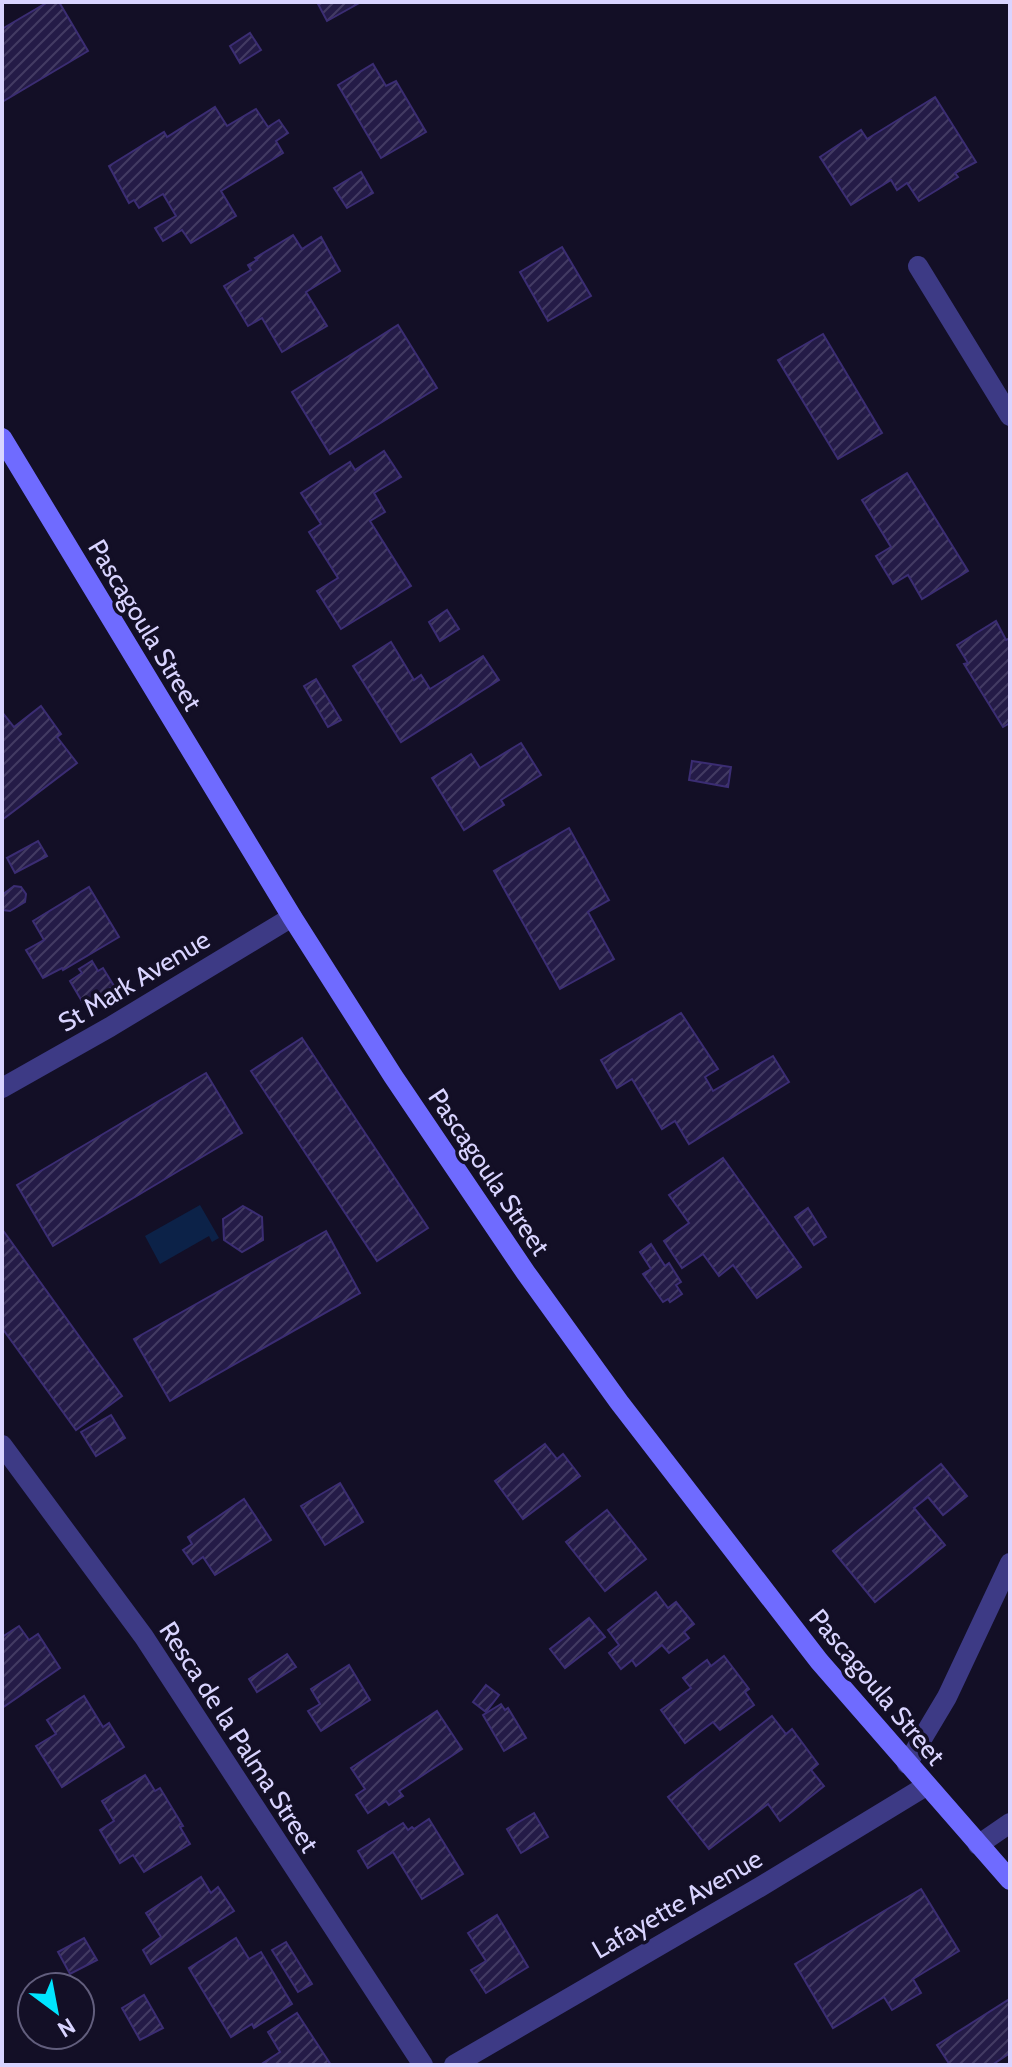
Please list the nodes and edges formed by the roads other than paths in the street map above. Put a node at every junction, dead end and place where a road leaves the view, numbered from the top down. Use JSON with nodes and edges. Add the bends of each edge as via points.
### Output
{"nodes":[{"id":1,"x":918,"y":266,"type":"dead end"},
{"id":2,"x":1010,"y":416,"type":"edge"},
{"id":3,"x":2,"y":438,"type":"edge"},
{"id":4,"x":292,"y":917,"type":"junction"},
{"id":5,"x":2,"y":1088,"type":"edge"},
{"id":6,"x":2,"y":1445,"type":"edge"},
{"id":7,"x":1010,"y":1563,"type":"edge"},
{"id":8,"x":907,"y":1764,"type":"junction"},
{"id":9,"x":926,"y":1786,"type":"junction"},
{"id":10,"x":1010,"y":1823,"type":"edge"},
{"id":11,"x":978,"y":1845,"type":"junction"},
{"id":12,"x":1010,"y":1880,"type":"edge"},
{"id":13,"x":423,"y":2065,"type":"edge"},
{"id":14,"x":454,"y":2065,"type":"edge"}],
"edges":[{"from":1,"to":2,"type":"street"},
{"from":3,"to":4,"type":"street","name":"Pascagoula Street"},
{"from":4,"to":5,"type":"street","name":"St Mark Avenue"},
{"from":4,"to":8,"type":"street","name":"Pascagoula Street","via":[[437,1142],[600,1376],[819,1661]]},
{"from":6,"to":13,"type":"street","name":"Resca de la Palma Street","via":[[144,1637]]},
{"from":7,"to":8,"type":"street","via":[[947,1697]]},
{"from":8,"to":9,"type":"street","name":"Pascagoula Street"},
{"from":9,"to":11,"type":"street","name":"Pascagoula Street"},
{"from":9,"to":14,"type":"street","name":"Lafayette Avenue"},
{"from":10,"to":11,"type":"street"},
{"from":11,"to":12,"type":"street","name":"Pascagoula Street"}]}
